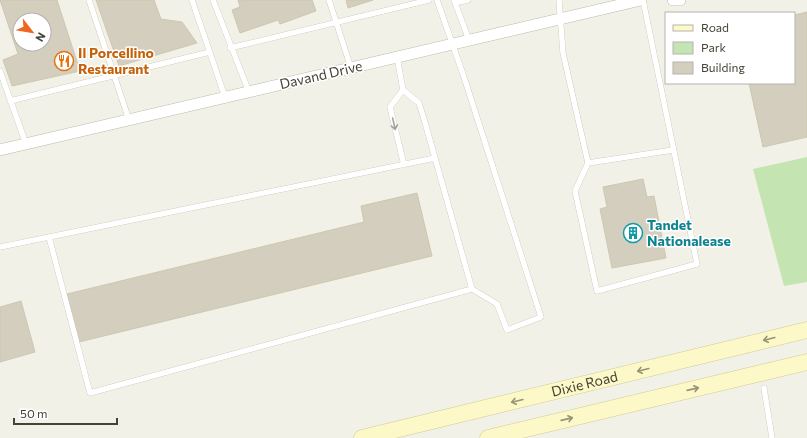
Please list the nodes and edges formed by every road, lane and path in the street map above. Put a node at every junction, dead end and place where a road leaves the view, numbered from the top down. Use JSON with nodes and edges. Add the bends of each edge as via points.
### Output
{"nodes":[{"id":1,"x":88,"y":0,"type":"edge"},
{"id":2,"x":192,"y":0,"type":"edge"},
{"id":3,"x":213,"y":0,"type":"edge"},
{"id":4,"x":329,"y":0,"type":"edge"},
{"id":5,"x":429,"y":0,"type":"edge"},
{"id":6,"x":437,"y":0,"type":"edge"},
{"id":7,"x":468,"y":0,"type":"edge"},
{"id":8,"x":559,"y":0,"type":"edge"},
{"id":9,"x":642,"y":0,"type":"edge"},
{"id":10,"x":673,"y":0,"type":"edge"},
{"id":11,"x":680,"y":0,"type":"edge"},
{"id":12,"x":454,"y":2,"type":"edge"},
{"id":13,"x":561,"y":18,"type":"junction"},
{"id":14,"x":338,"y":23,"type":"junction"},
{"id":15,"x":469,"y":40,"type":"junction"},
{"id":16,"x":452,"y":44,"type":"junction"},
{"id":17,"x":230,"y":48,"type":"junction"},
{"id":18,"x":210,"y":52,"type":"junction"},
{"id":19,"x":397,"y":57,"type":"junction"},
{"id":20,"x":351,"y":68,"type":"junction"},
{"id":21,"x":0,"y":72,"type":"edge"},
{"id":22,"x":115,"y":75,"type":"junction"},
{"id":23,"x":403,"y":90,"type":"junction"},
{"id":24,"x":249,"y":92,"type":"junction"},
{"id":25,"x":225,"y":97,"type":"junction"},
{"id":26,"x":10,"y":101,"type":"junction"},
{"id":27,"x":129,"y":120,"type":"junction"},
{"id":28,"x":26,"y":144,"type":"junction"},
{"id":29,"x":0,"y":150,"type":"edge"},
{"id":30,"x":674,"y":150,"type":"junction"},
{"id":31,"x":435,"y":158,"type":"junction"},
{"id":32,"x":588,"y":163,"type":"junction"},
{"id":33,"x":404,"y":165,"type":"junction"},
{"id":34,"x":49,"y":237,"type":"junction"},
{"id":35,"x":0,"y":247,"type":"edge"},
{"id":36,"x":472,"y":289,"type":"junction"},
{"id":37,"x":807,"y":330,"type":"edge"},
{"id":38,"x":807,"y":362,"type":"edge"},
{"id":39,"x":764,"y":388,"type":"dead end"},
{"id":40,"x":362,"y":438,"type":"edge"},
{"id":41,"x":488,"y":438,"type":"edge"},
{"id":42,"x":772,"y":438,"type":"edge"}],
"edges":[{"from":1,"to":22,"type":"lane"},
{"from":2,"to":18,"type":"lane"},
{"from":3,"to":17,"type":"lane"},
{"from":4,"to":14,"type":"lane"},
{"from":5,"to":14,"type":"lane"},
{"from":6,"to":16,"type":"lane"},
{"from":7,"to":12,"type":"lane"},
{"from":8,"to":13,"type":"lane"},
{"from":9,"to":13,"type":"street","name":"Davand Drive"},
{"from":9,"to":30,"type":"lane"},
{"from":10,"to":11,"type":"street"},
{"from":12,"to":15,"type":"lane"},
{"from":13,"to":15,"type":"street","name":"Davand Drive"},
{"from":13,"to":32,"type":"lane","via":[[563,53]]},
{"from":14,"to":17,"type":"lane"},
{"from":14,"to":20,"type":"lane"},
{"from":15,"to":16,"type":"street","name":"Davand Drive"},
{"from":16,"to":19,"type":"street","name":"Davand Drive"},
{"from":16,"to":36,"type":"lane","via":[[541,317],[507,330],[497,304]]},
{"from":17,"to":24,"type":"lane"},
{"from":18,"to":22,"type":"lane"},
{"from":18,"to":25,"type":"lane"},
{"from":19,"to":20,"type":"street","name":"Davand Drive"},
{"from":19,"to":23,"type":"lane"},
{"from":20,"to":24,"type":"street","name":"Davand Drive"},
{"from":21,"to":26,"type":"lane"},
{"from":22,"to":26,"type":"lane"},
{"from":22,"to":27,"type":"lane"},
{"from":23,"to":31,"type":"lane","via":[[419,103]]},
{"from":23,"to":33,"type":"lane","one_way":true,"via":[[390,107]]},
{"from":24,"to":25,"type":"street","name":"Davand Drive"},
{"from":25,"to":27,"type":"street","name":"Davand Drive"},
{"from":26,"to":28,"type":"lane"},
{"from":27,"to":28,"type":"street","name":"Davand Drive"},
{"from":28,"to":29,"type":"street","name":"Davand Drive"},
{"from":30,"to":32,"type":"lane"},
{"from":30,"to":32,"type":"lane","via":[[697,264],[597,291],[575,191]]},
{"from":31,"to":33,"type":"lane"},
{"from":31,"to":36,"type":"lane"},
{"from":33,"to":34,"type":"lane"},
{"from":34,"to":35,"type":"lane"},
{"from":34,"to":36,"type":"lane","via":[[90,393]]},
{"from":37,"to":40,"type":"main road","name":"Dixie Road","one_way":true},
{"from":41,"to":38,"type":"main road","one_way":true},
{"from":39,"to":42,"type":"lane"}]}
